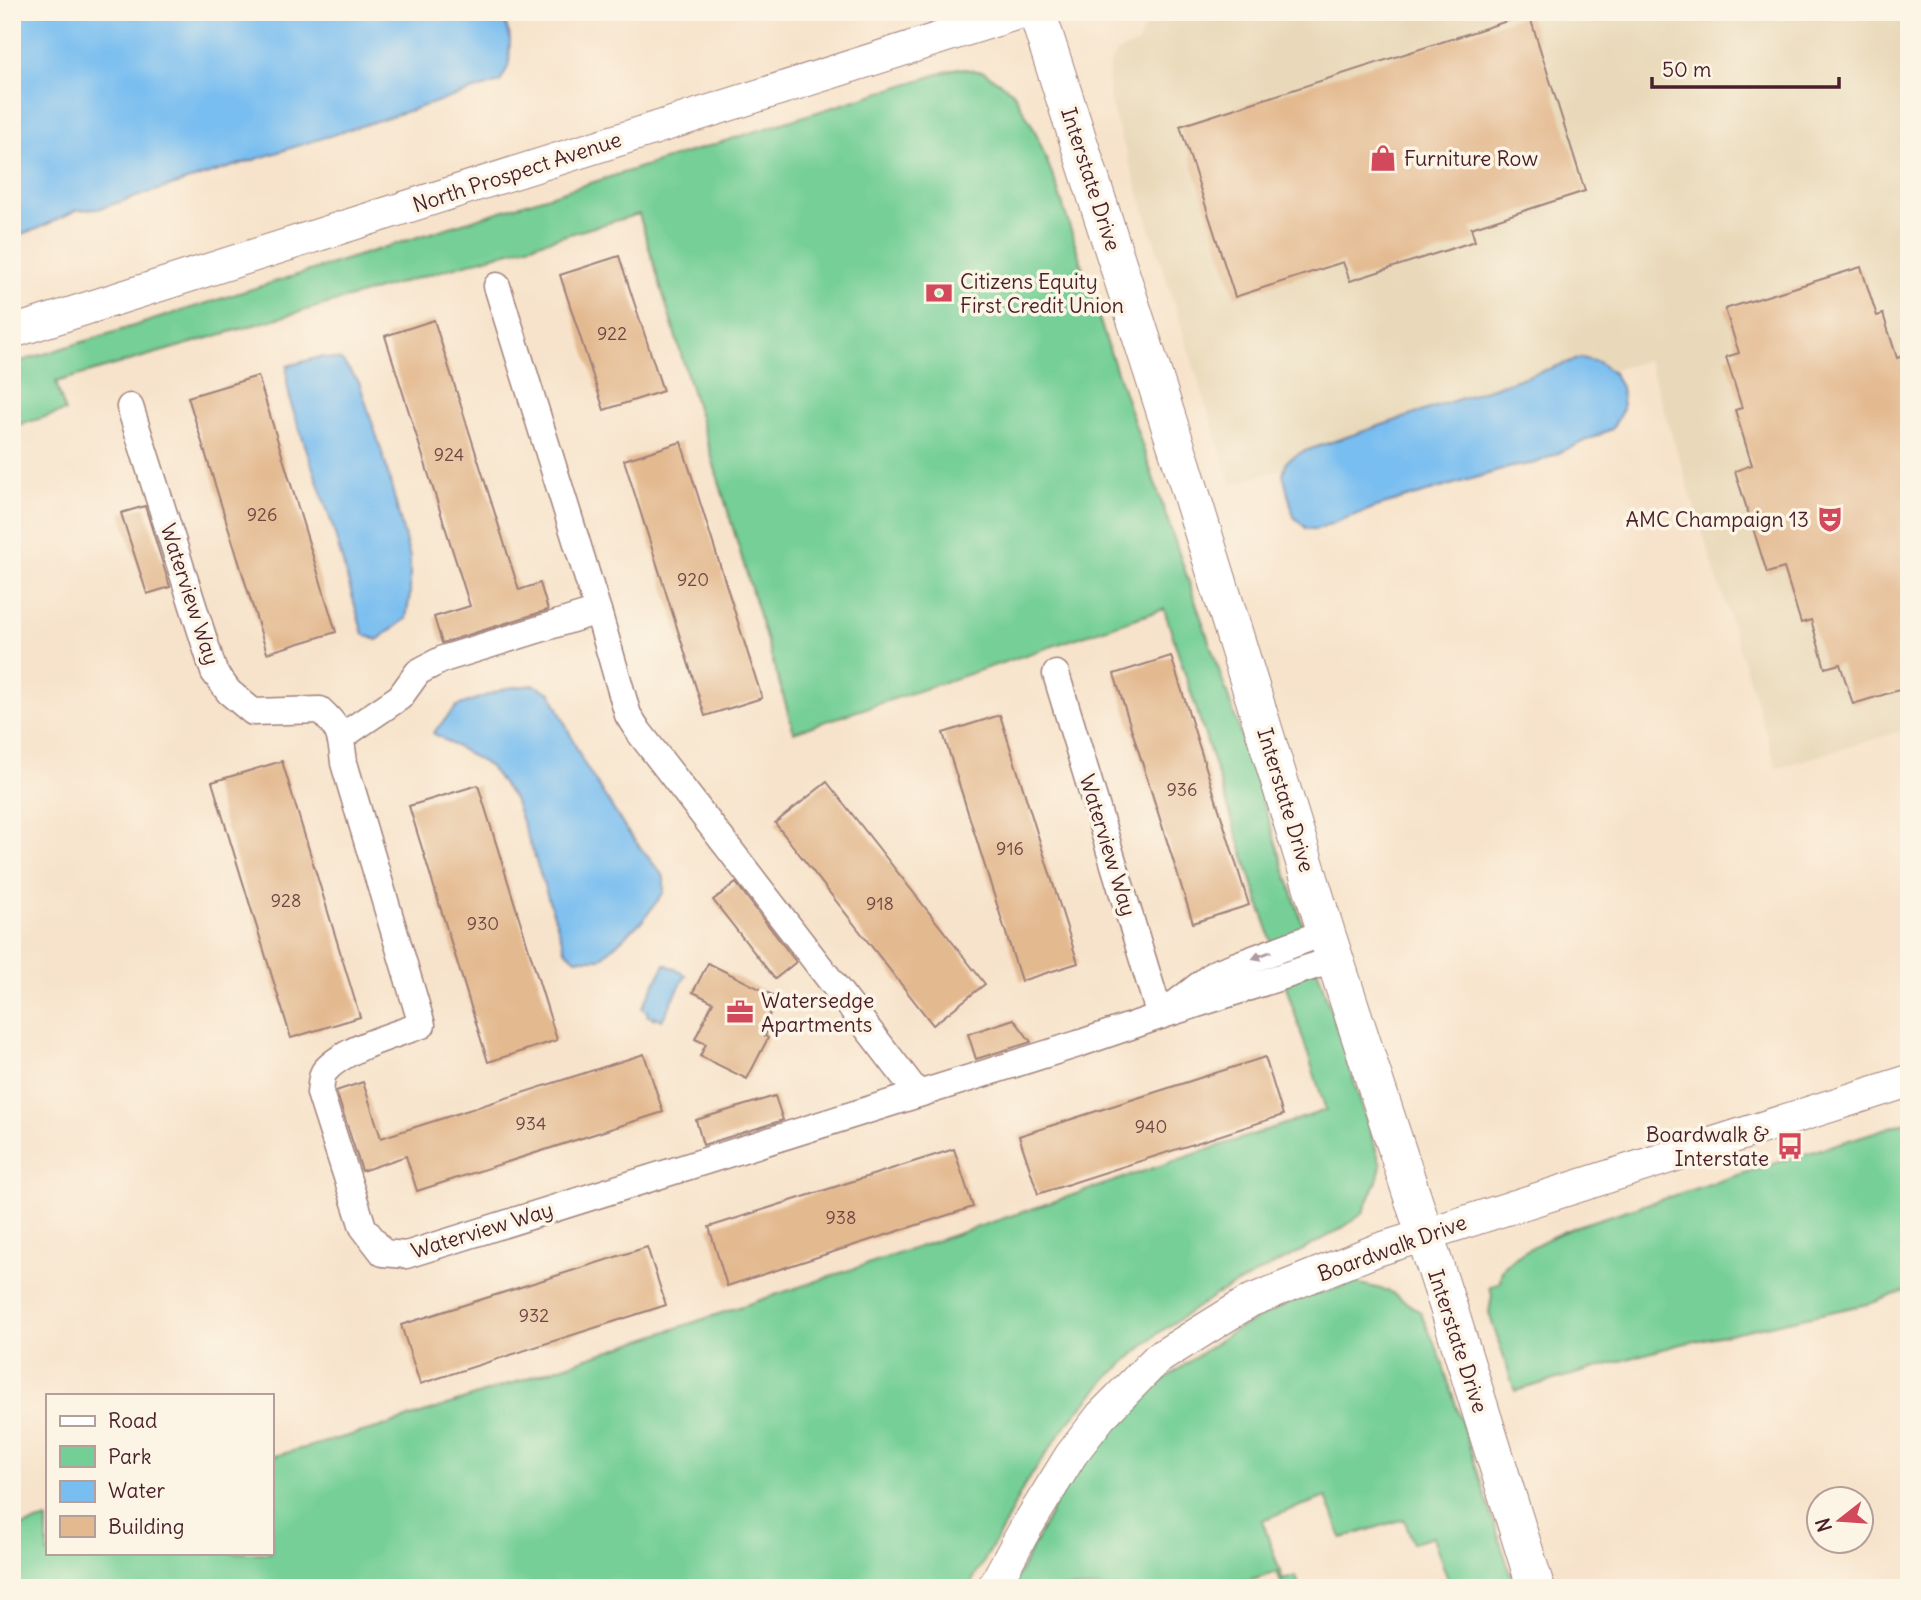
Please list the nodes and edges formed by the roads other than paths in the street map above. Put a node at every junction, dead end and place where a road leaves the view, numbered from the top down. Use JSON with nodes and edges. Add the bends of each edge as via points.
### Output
{"nodes":[{"id":1,"x":1022,"y":12,"type":"edge"},
{"id":2,"x":1037,"y":12,"type":"edge"},
{"id":3,"x":497,"y":286,"type":"dead end"},
{"id":4,"x":12,"y":332,"type":"edge"},
{"id":5,"x":130,"y":407,"type":"dead end"},
{"id":6,"x":598,"y":611,"type":"junction"},
{"id":7,"x":1056,"y":674,"type":"dead end"},
{"id":8,"x":341,"y":737,"type":"junction"},
{"id":9,"x":1331,"y":946,"type":"junction"},
{"id":10,"x":1160,"y":1016,"type":"junction"},
{"id":11,"x":1909,"y":1081,"type":"edge"},
{"id":12,"x":918,"y":1094,"type":"junction"},
{"id":13,"x":1424,"y":1235,"type":"junction"},
{"id":14,"x":993,"y":1588,"type":"edge"},
{"id":15,"x":1536,"y":1588,"type":"edge"}],
"edges":[{"from":1,"to":4,"type":"street","name":"North Prospect Avenue"},
{"from":2,"to":9,"type":"main road","name":"Interstate Drive"},
{"from":3,"to":6,"type":"street"},
{"from":5,"to":8,"type":"street","name":"Waterview Way","via":[[214,672],[253,712],[320,710],[334,722]]},
{"from":6,"to":8,"type":"street","via":[[443,659],[418,672],[400,697]]},
{"from":6,"to":12,"type":"street","via":[[628,715],[639,732]]},
{"from":7,"to":10,"type":"street","name":"Waterview Way"},
{"from":8,"to":12,"type":"street","name":"Waterview Way","via":[[344,763],[422,1025],[353,1051],[322,1074],[320,1093],[363,1227],[383,1253],[406,1255]]},
{"from":9,"to":10,"type":"street","name":"Waterview Way"},
{"from":9,"to":13,"type":"main road","name":"Interstate Drive"},
{"from":10,"to":12,"type":"street","name":"Waterview Way"},
{"from":11,"to":13,"type":"street","name":"Boardwalk Drive"},
{"from":13,"to":14,"type":"street","name":"Boardwalk Drive","via":[[1250,1301],[1157,1359],[1101,1416],[1071,1455]]},
{"from":13,"to":15,"type":"main road","name":"Interstate Drive"}]}
